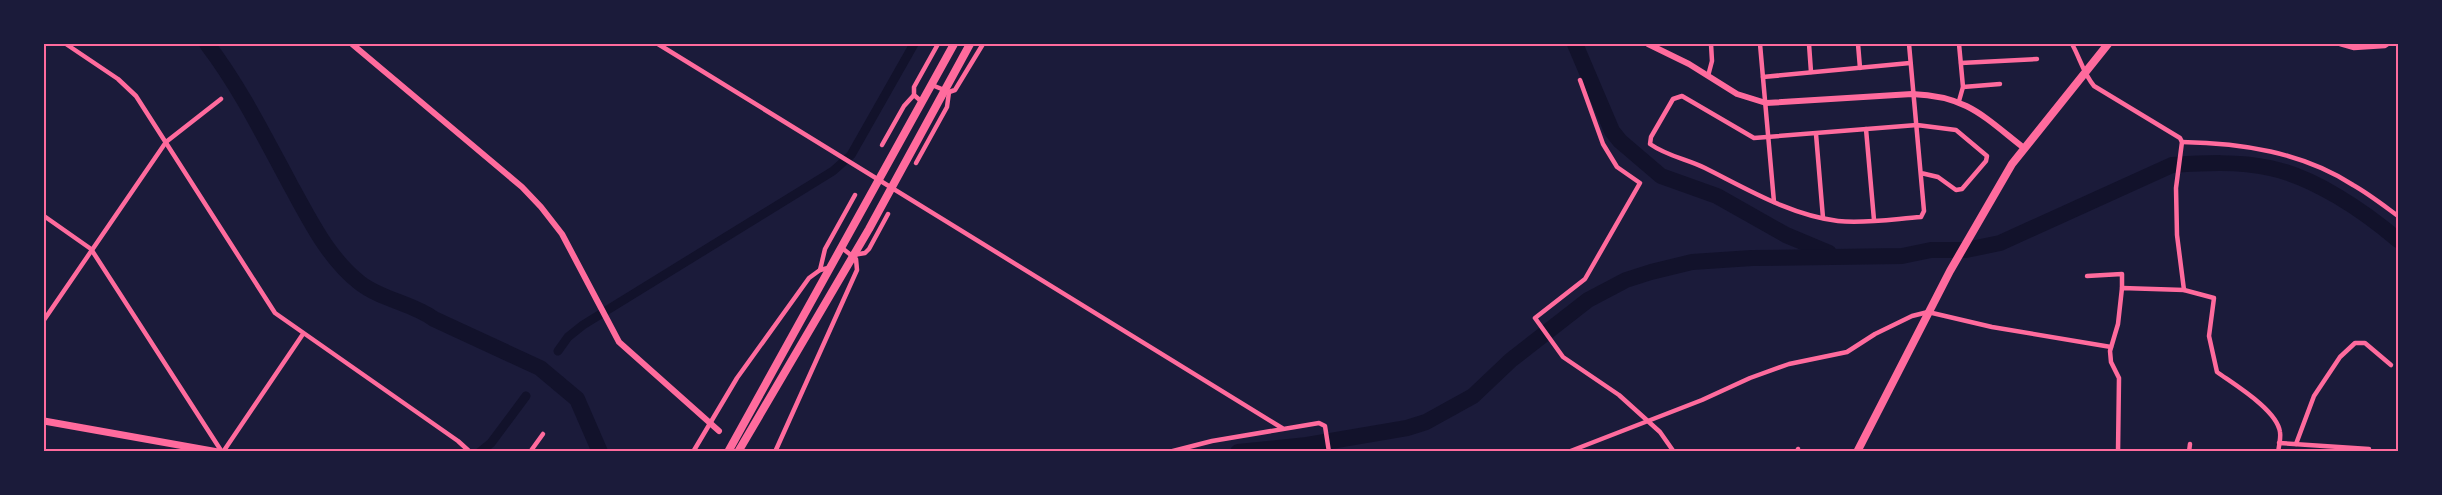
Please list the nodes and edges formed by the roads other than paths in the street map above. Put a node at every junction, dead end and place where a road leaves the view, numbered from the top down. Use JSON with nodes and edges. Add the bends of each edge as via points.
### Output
{"nodes":[{"id":1,"x":66,"y":44,"type":"edge"},
{"id":2,"x":352,"y":44,"type":"edge"},
{"id":3,"x":658,"y":44,"type":"edge"},
{"id":4,"x":938,"y":44,"type":"edge"},
{"id":5,"x":954,"y":44,"type":"edge"},
{"id":6,"x":970,"y":44,"type":"edge"},
{"id":7,"x":983,"y":44,"type":"edge"},
{"id":8,"x":1648,"y":44,"type":"edge"},
{"id":9,"x":1711,"y":44,"type":"edge"},
{"id":10,"x":1760,"y":44,"type":"edge"},
{"id":11,"x":1809,"y":44,"type":"edge"},
{"id":12,"x":1858,"y":44,"type":"edge"},
{"id":13,"x":1909,"y":44,"type":"edge"},
{"id":14,"x":1959,"y":44,"type":"edge"},
{"id":15,"x":2072,"y":44,"type":"edge"},
{"id":16,"x":2108,"y":44,"type":"edge"},
{"id":17,"x":2340,"y":44,"type":"edge"},
{"id":18,"x":2388,"y":44,"type":"edge"},
{"id":19,"x":2037,"y":59,"type":"dead end"},
{"id":20,"x":1910,"y":63,"type":"junction"},
{"id":21,"x":1961,"y":63,"type":"junction"},
{"id":22,"x":1860,"y":68,"type":"junction"},
{"id":23,"x":1811,"y":72,"type":"junction"},
{"id":24,"x":2084,"y":74,"type":"junction"},
{"id":25,"x":1708,"y":76,"type":"junction"},
{"id":26,"x":1763,"y":77,"type":"junction"},
{"id":27,"x":1580,"y":80,"type":"dead end"},
{"id":28,"x":2000,"y":84,"type":"dead end"},
{"id":29,"x":932,"y":85,"type":"junction"},
{"id":30,"x":1963,"y":87,"type":"junction"},
{"id":31,"x":947,"y":91,"type":"junction"},
{"id":32,"x":1912,"y":94,"type":"junction"},
{"id":33,"x":914,"y":95,"type":"junction"},
{"id":34,"x":221,"y":99,"type":"dead end"},
{"id":35,"x":1959,"y":101,"type":"junction"},
{"id":36,"x":922,"y":102,"type":"junction"},
{"id":37,"x":1766,"y":103,"type":"junction"},
{"id":38,"x":1917,"y":125,"type":"junction"},
{"id":39,"x":1866,"y":129,"type":"junction"},
{"id":40,"x":1816,"y":134,"type":"junction"},
{"id":41,"x":1768,"y":138,"type":"junction"},
{"id":42,"x":166,"y":142,"type":"junction"},
{"id":43,"x":2182,"y":144,"type":"junction"},
{"id":44,"x":882,"y":145,"type":"dead end"},
{"id":45,"x":2024,"y":148,"type":"junction"},
{"id":46,"x":916,"y":164,"type":"dead end"},
{"id":47,"x":1921,"y":173,"type":"junction"},
{"id":48,"x":880,"y":178,"type":"junction"},
{"id":49,"x":892,"y":186,"type":"junction"},
{"id":50,"x":855,"y":195,"type":"dead end"},
{"id":51,"x":1774,"y":202,"type":"junction"},
{"id":52,"x":888,"y":214,"type":"dead end"},
{"id":53,"x":44,"y":216,"type":"edge"},
{"id":54,"x":2398,"y":216,"type":"edge"},
{"id":55,"x":1823,"y":218,"type":"junction"},
{"id":56,"x":1874,"y":220,"type":"junction"},
{"id":57,"x":842,"y":248,"type":"junction"},
{"id":58,"x":92,"y":249,"type":"junction"},
{"id":59,"x":853,"y":255,"type":"junction"},
{"id":60,"x":830,"y":268,"type":"junction"},
{"id":61,"x":820,"y":270,"type":"junction"},
{"id":62,"x":2087,"y":276,"type":"dead end"},
{"id":63,"x":2122,"y":288,"type":"junction"},
{"id":64,"x":2184,"y":290,"type":"junction"},
{"id":65,"x":1928,"y":312,"type":"junction"},
{"id":66,"x":44,"y":320,"type":"edge"},
{"id":67,"x":303,"y":334,"type":"junction"},
{"id":68,"x":2111,"y":347,"type":"junction"},
{"id":69,"x":2391,"y":365,"type":"dead end"},
{"id":70,"x":769,"y":375,"type":"junction"},
{"id":71,"x":44,"y":421,"type":"edge"},
{"id":72,"x":1646,"y":421,"type":"junction"},
{"id":73,"x":710,"y":422,"type":"junction"},
{"id":74,"x":1282,"y":428,"type":"junction"},
{"id":75,"x":719,"y":431,"type":"dead end"},
{"id":76,"x":543,"y":434,"type":"dead end"},
{"id":77,"x":2279,"y":442,"type":"junction"},
{"id":78,"x":2190,"y":444,"type":"dead end"},
{"id":79,"x":2296,"y":444,"type":"junction"},
{"id":80,"x":2369,"y":449,"type":"dead end"},
{"id":81,"x":221,"y":452,"type":"edge"},
{"id":82,"x":469,"y":452,"type":"edge"},
{"id":83,"x":530,"y":452,"type":"edge"},
{"id":84,"x":693,"y":452,"type":"edge"},
{"id":85,"x":723,"y":452,"type":"edge"},
{"id":86,"x":728,"y":452,"type":"edge"},
{"id":87,"x":738,"y":452,"type":"edge"},
{"id":88,"x":775,"y":452,"type":"edge"},
{"id":89,"x":1169,"y":452,"type":"edge"},
{"id":90,"x":1329,"y":452,"type":"edge"},
{"id":91,"x":1568,"y":452,"type":"edge"},
{"id":92,"x":1674,"y":452,"type":"edge"},
{"id":93,"x":1857,"y":452,"type":"edge"},
{"id":94,"x":2118,"y":452,"type":"edge"},
{"id":95,"x":2189,"y":452,"type":"edge"},
{"id":96,"x":2278,"y":452,"type":"edge"}],
"edges":[{"from":1,"to":42,"type":"street","via":[[136,96]]},
{"from":2,"to":73,"type":"street","via":[[522,186],[562,234],[619,342]]},
{"from":3,"to":48,"type":"street"},
{"from":4,"to":33,"type":"street","via":[[914,87]]},
{"from":5,"to":29,"type":"highway"},
{"from":6,"to":31,"type":"highway"},
{"from":7,"to":31,"type":"street","via":[[959,85]]},
{"from":8,"to":25,"type":"street"},
{"from":9,"to":25,"type":"street"},
{"from":10,"to":26,"type":"street"},
{"from":11,"to":23,"type":"street"},
{"from":12,"to":22,"type":"street"},
{"from":13,"to":20,"type":"street"},
{"from":14,"to":21,"type":"street"},
{"from":15,"to":24,"type":"street","via":[[2082,60]]},
{"from":16,"to":24,"type":"main road"},
{"from":17,"to":18,"type":"street","via":[[2355,48]]},
{"from":19,"to":21,"type":"street"},
{"from":20,"to":22,"type":"street"},
{"from":20,"to":32,"type":"street"},
{"from":21,"to":30,"type":"street"},
{"from":22,"to":23,"type":"street"},
{"from":23,"to":26,"type":"street"},
{"from":24,"to":43,"type":"street","via":[[2094,86],[2180,138]]},
{"from":24,"to":45,"type":"main road"},
{"from":25,"to":37,"type":"street","via":[[1737,94]]},
{"from":26,"to":37,"type":"street"},
{"from":27,"to":72,"type":"street","via":[[1603,144],[1617,167],[1640,183],[1585,279],[1535,318],[1563,357],[1619,395]]},
{"from":28,"to":30,"type":"street"},
{"from":29,"to":31,"type":"street"},
{"from":29,"to":36,"type":"highway"},
{"from":30,"to":35,"type":"street"},
{"from":31,"to":46,"type":"street","via":[[947,107]]},
{"from":31,"to":49,"type":"highway"},
{"from":32,"to":35,"type":"street","via":[[1934,94]]},
{"from":32,"to":37,"type":"street"},
{"from":32,"to":38,"type":"street"},
{"from":33,"to":36,"type":"street"},
{"from":33,"to":44,"type":"street"},
{"from":34,"to":42,"type":"street"},
{"from":35,"to":45,"type":"street"},
{"from":36,"to":48,"type":"highway"},
{"from":37,"to":41,"type":"street"},
{"from":38,"to":39,"type":"street"},
{"from":38,"to":47,"type":"street"},
{"from":38,"to":47,"type":"street","via":[[1956,130],[1987,156],[1962,189],[1956,190],[1938,177]]},
{"from":39,"to":40,"type":"street"},
{"from":39,"to":56,"type":"street"},
{"from":40,"to":41,"type":"street"},
{"from":40,"to":55,"type":"street"},
{"from":41,"to":51,"type":"street"},
{"from":41,"to":51,"type":"street","via":[[1754,138],[1682,96],[1673,99],[1650,144]]},
{"from":42,"to":58,"type":"street"},
{"from":42,"to":67,"type":"street","via":[[275,313]]},
{"from":43,"to":54,"type":"street","via":[[2257,147],[2316,166],[2352,184]]},
{"from":43,"to":64,"type":"street","via":[[2176,188]]},
{"from":45,"to":65,"type":"main road"},
{"from":47,"to":56,"type":"street","via":[[1921,217]]},
{"from":48,"to":49,"type":"street"},
{"from":48,"to":57,"type":"highway"},
{"from":49,"to":59,"type":"highway"},
{"from":49,"to":74,"type":"street"},
{"from":50,"to":61,"type":"street","via":[[822,255]]},
{"from":51,"to":55,"type":"street"},
{"from":52,"to":59,"type":"street","via":[[869,249]]},
{"from":53,"to":58,"type":"street"},
{"from":55,"to":56,"type":"street"},
{"from":57,"to":59,"type":"street"},
{"from":57,"to":60,"type":"highway"},
{"from":58,"to":66,"type":"street"},
{"from":58,"to":81,"type":"street"},
{"from":59,"to":87,"type":"highway"},
{"from":59,"to":88,"type":"street","via":[[856,270]]},
{"from":60,"to":61,"type":"street"},
{"from":60,"to":70,"type":"highway"},
{"from":61,"to":73,"type":"street","via":[[809,278]]},
{"from":62,"to":63,"type":"street","via":[[2122,274]]},
{"from":63,"to":64,"type":"street"},
{"from":63,"to":68,"type":"street"},
{"from":64,"to":77,"type":"street","via":[[2214,298],[2209,336],[2217,372],[2274,418],[2280,432]]},
{"from":65,"to":68,"type":"street"},
{"from":65,"to":72,"type":"street","via":[[1875,333],[1847,352],[1789,364]]},
{"from":65,"to":93,"type":"main road"},
{"from":67,"to":81,"type":"street"},
{"from":67,"to":82,"type":"street"},
{"from":68,"to":94,"type":"street","via":[[2111,362],[2119,378]]},
{"from":69,"to":79,"type":"street","via":[[2365,343],[2355,343],[2340,357],[2314,396]]},
{"from":70,"to":85,"type":"highway"},
{"from":70,"to":86,"type":"highway"},
{"from":71,"to":81,"type":"main road"},
{"from":72,"to":91,"type":"street"},
{"from":72,"to":92,"type":"street","via":[[1660,432]]},
{"from":73,"to":75,"type":"street"},
{"from":73,"to":84,"type":"street"},
{"from":74,"to":89,"type":"street"},
{"from":74,"to":90,"type":"street","via":[[1319,423],[1325,426]]},
{"from":76,"to":83,"type":"street"},
{"from":77,"to":79,"type":"street"},
{"from":77,"to":96,"type":"street"},
{"from":78,"to":95,"type":"street"},
{"from":79,"to":80,"type":"street"}]}
